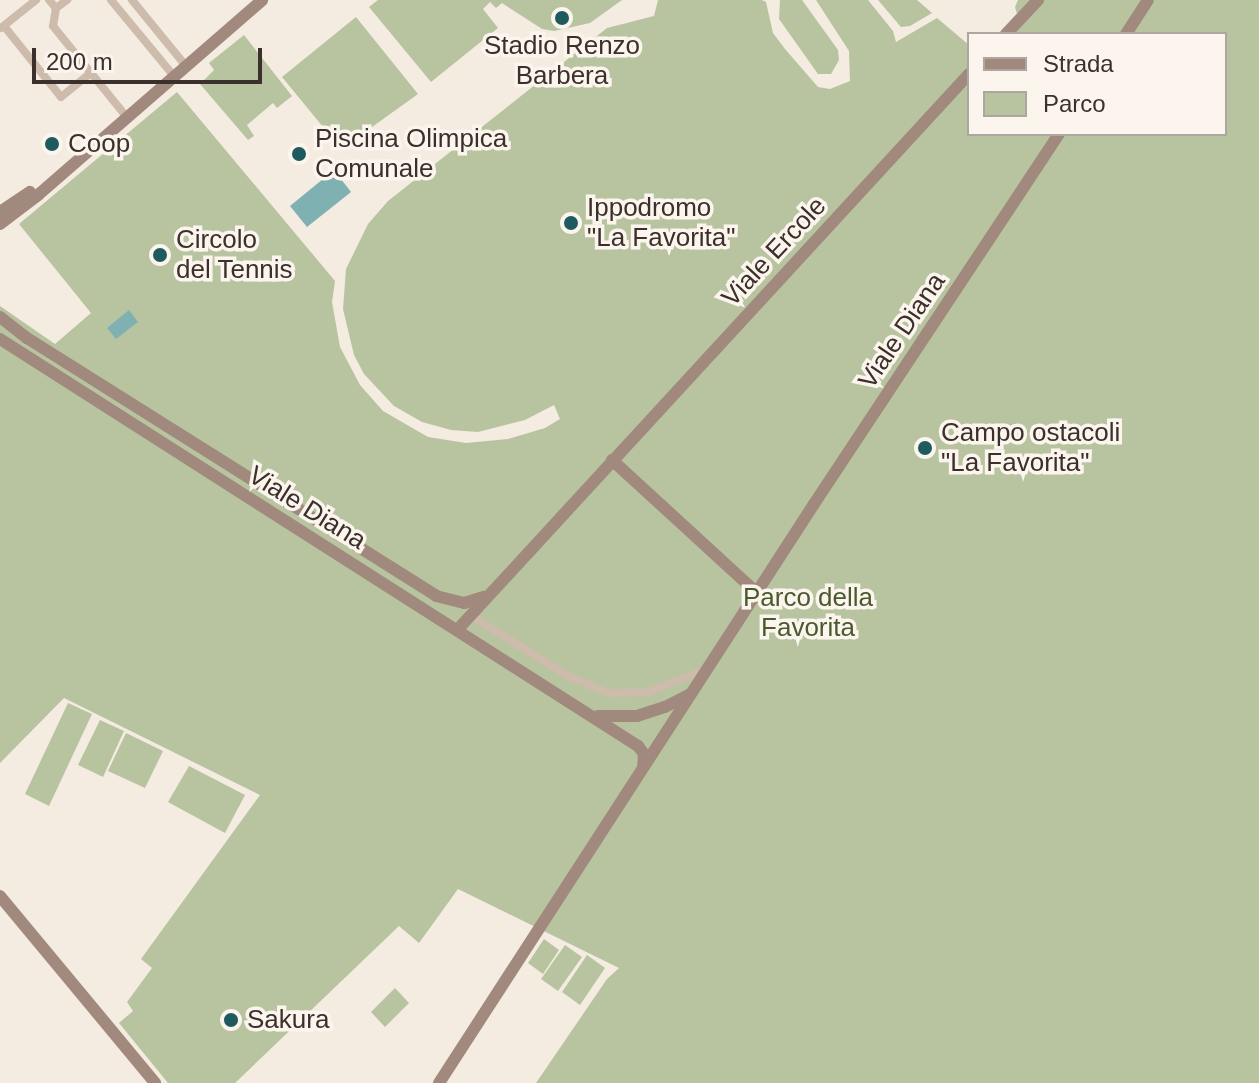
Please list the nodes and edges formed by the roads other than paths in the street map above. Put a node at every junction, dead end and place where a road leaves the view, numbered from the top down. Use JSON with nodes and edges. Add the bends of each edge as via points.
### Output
{"nodes":[{"id":1,"x":36,"y":0,"type":"edge"},
{"id":2,"x":49,"y":0,"type":"edge"},
{"id":3,"x":67,"y":0,"type":"edge"},
{"id":4,"x":111,"y":0,"type":"edge"},
{"id":5,"x":132,"y":0,"type":"edge"},
{"id":6,"x":262,"y":0,"type":"edge"},
{"id":7,"x":1038,"y":0,"type":"edge"},
{"id":8,"x":1148,"y":0,"type":"edge"},
{"id":9,"x":56,"y":8,"type":"junction"},
{"id":10,"x":2,"y":27,"type":"edge"},
{"id":11,"x":1008,"y":32,"type":"edge"},
{"id":12,"x":1127,"y":32,"type":"edge"},
{"id":13,"x":185,"y":65,"type":"junction"},
{"id":14,"x":91,"y":73,"type":"junction"},
{"id":15,"x":173,"y":75,"type":"junction"},
{"id":16,"x":967,"y":76,"type":"edge"},
{"id":17,"x":126,"y":116,"type":"junction"},
{"id":18,"x":1058,"y":136,"type":"edge"},
{"id":19,"x":60,"y":173,"type":"junction"},
{"id":20,"x":0,"y":212,"type":"edge"},
{"id":21,"x":0,"y":224,"type":"edge"},
{"id":22,"x":0,"y":317,"type":"edge"},
{"id":23,"x":0,"y":339,"type":"edge"},
{"id":24,"x":612,"y":460,"type":"junction"},
{"id":25,"x":490,"y":593,"type":"junction"},
{"id":26,"x":757,"y":593,"type":"junction"},
{"id":27,"x":470,"y":615,"type":"junction"},
{"id":28,"x":459,"y":628,"type":"junction"},
{"id":29,"x":710,"y":666,"type":"junction"},
{"id":30,"x":693,"y":692,"type":"junction"},
{"id":31,"x":591,"y":714,"type":"junction"},
{"id":32,"x":642,"y":771,"type":"junction"},
{"id":33,"x":0,"y":896,"type":"edge"},
{"id":34,"x":155,"y":1083,"type":"edge"},
{"id":35,"x":439,"y":1083,"type":"edge"}],
"edges":[{"from":1,"to":10,"type":"street"},
{"from":2,"to":9,"type":"street"},
{"from":3,"to":9,"type":"street"},
{"from":4,"to":15,"type":"street"},
{"from":5,"to":13,"type":"street"},
{"from":6,"to":13,"type":"street"},
{"from":7,"to":11,"type":"street"},
{"from":8,"to":12,"type":"street"},
{"from":9,"to":14,"type":"street","via":[[53,26]]},
{"from":10,"to":14,"type":"street","via":[[61,97]]},
{"from":13,"to":15,"type":"street"},
{"from":14,"to":17,"type":"street"},
{"from":15,"to":17,"type":"street"},
{"from":16,"to":24,"type":"street","name":"Viale Ercole"},
{"from":17,"to":19,"type":"street"},
{"from":18,"to":26,"type":"street","name":"Viale Diana"},
{"from":19,"to":20,"type":"street"},
{"from":19,"to":21,"type":"street"},
{"from":22,"to":25,"type":"street","name":"Viale Diana","via":[[436,596],[464,603]]},
{"from":23,"to":28,"type":"street","name":"Viale Diana"},
{"from":24,"to":25,"type":"street","name":"Viale Ercole"},
{"from":24,"to":26,"type":"street"},
{"from":25,"to":27,"type":"street","name":"Viale Ercole"},
{"from":26,"to":29,"type":"street","name":"Viale Diana"},
{"from":27,"to":28,"type":"street","name":"Viale Ercole"},
{"from":27,"to":29,"type":"street","via":[[568,676],[609,693],[648,692]]},
{"from":28,"to":31,"type":"street","name":"Viale Diana"},
{"from":29,"to":30,"type":"street","name":"Viale Diana"},
{"from":30,"to":31,"type":"street","name":"Viale Diana","via":[[637,716]]},
{"from":30,"to":32,"type":"street","name":"Viale Diana"},
{"from":31,"to":32,"type":"street","name":"Viale Diana","via":[[642,749]]},
{"from":32,"to":35,"type":"street"},
{"from":33,"to":34,"type":"street"}]}
